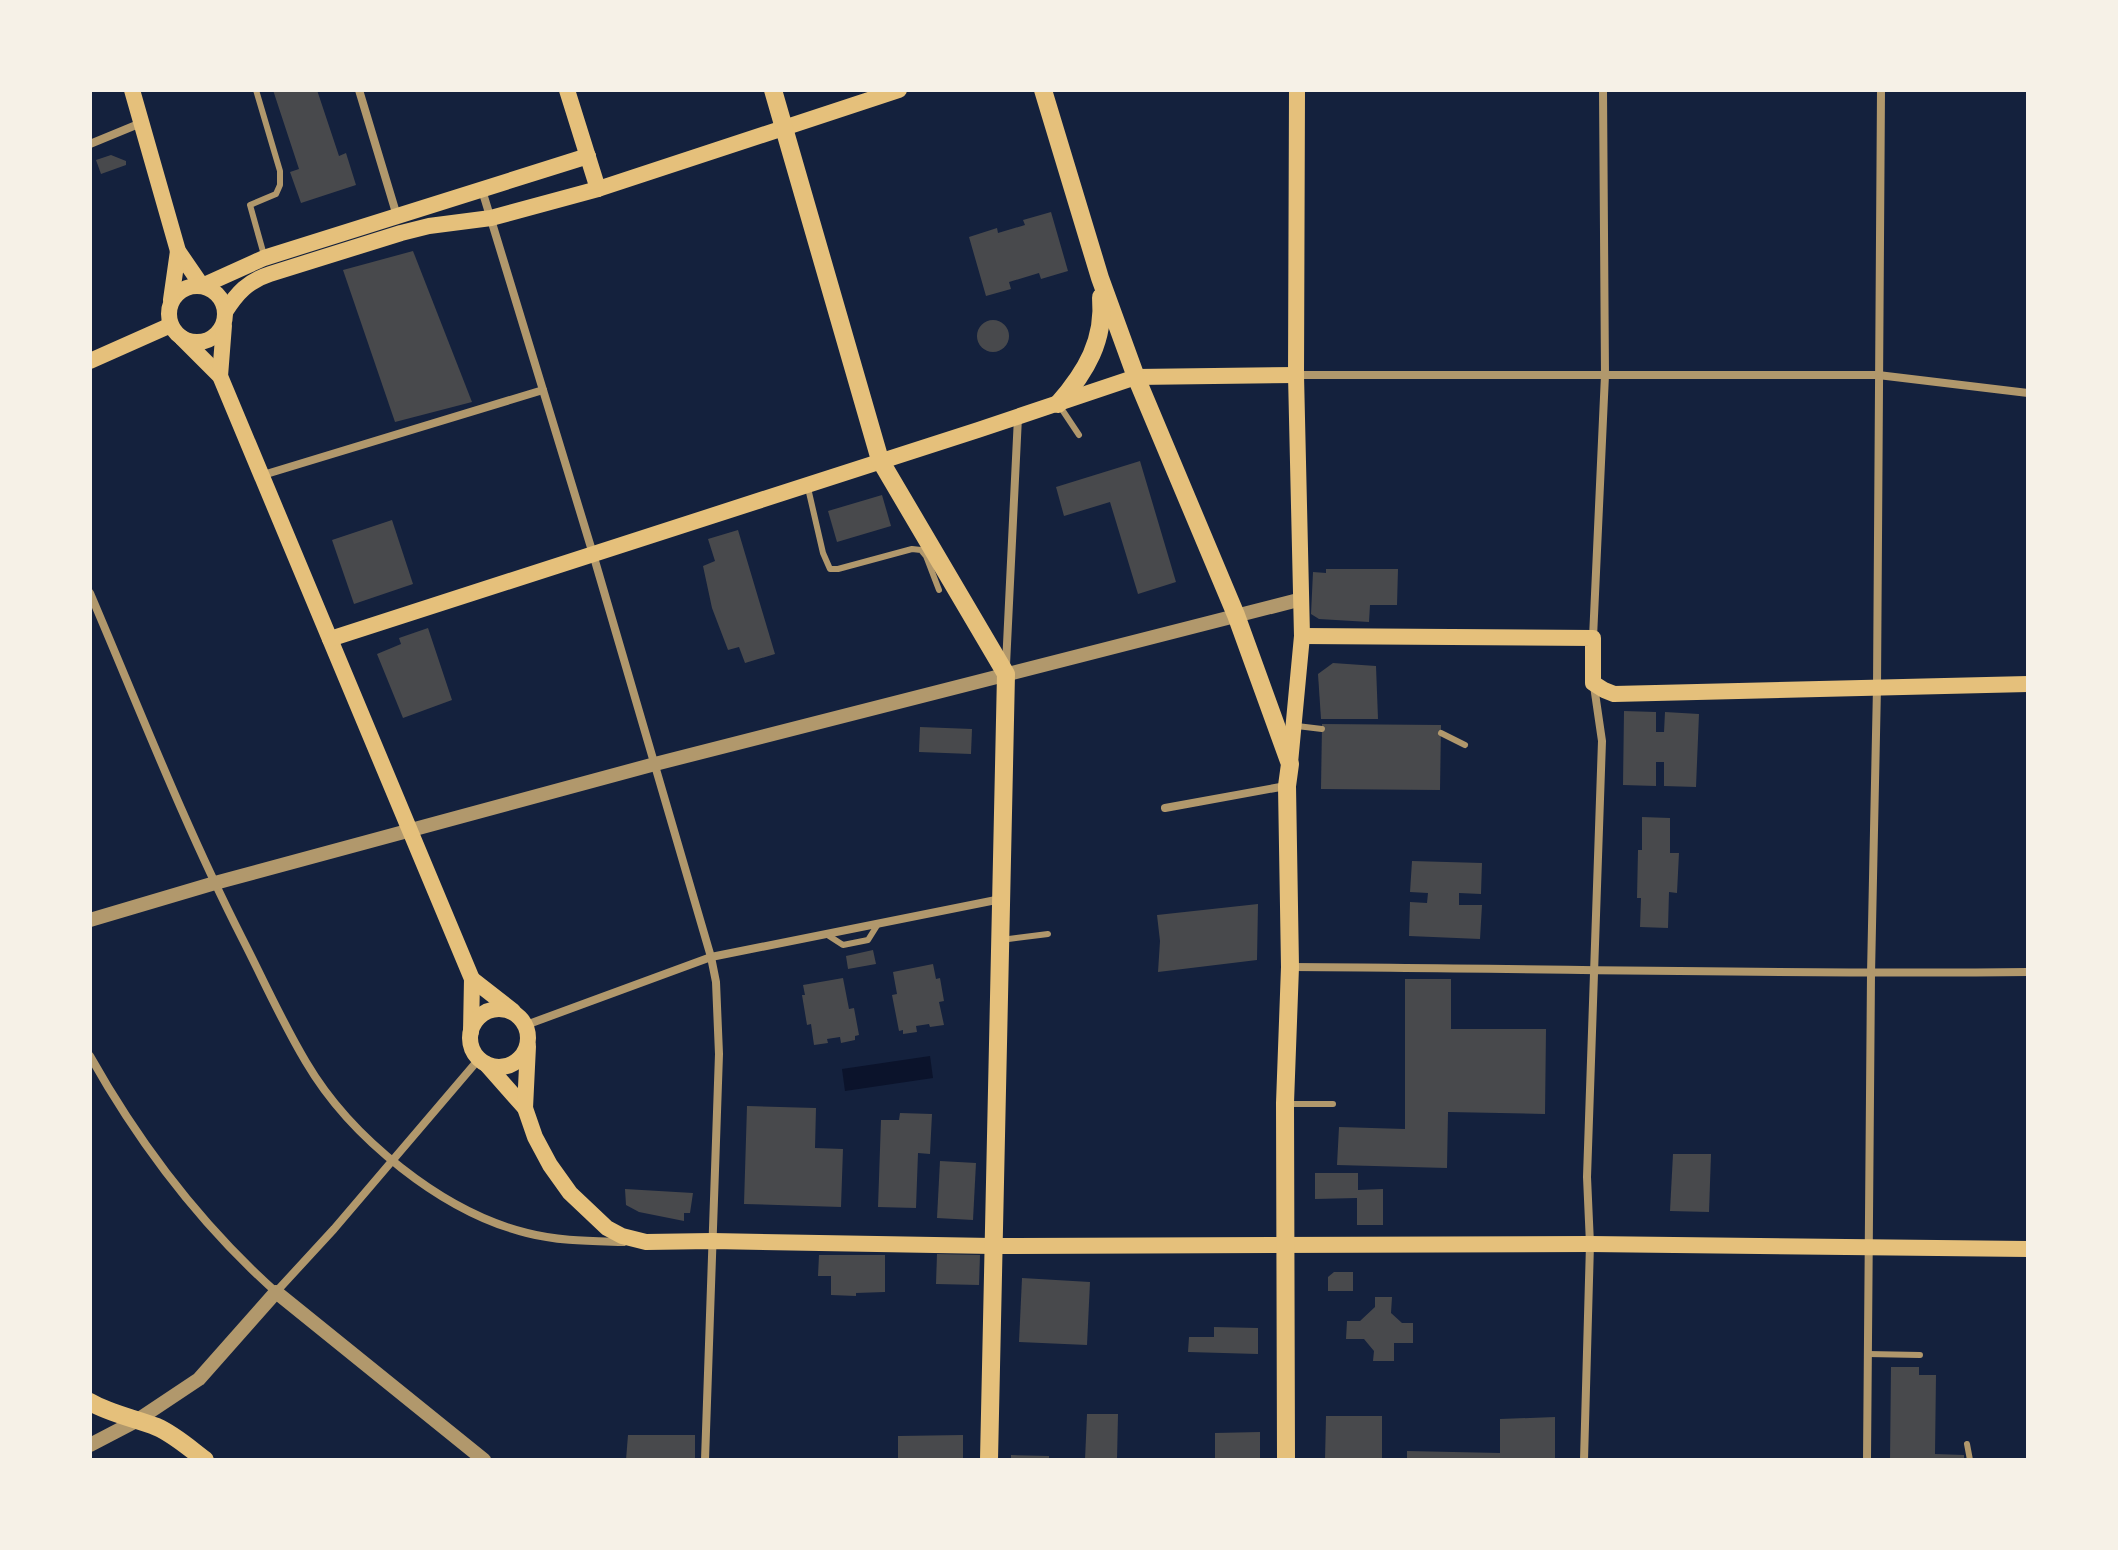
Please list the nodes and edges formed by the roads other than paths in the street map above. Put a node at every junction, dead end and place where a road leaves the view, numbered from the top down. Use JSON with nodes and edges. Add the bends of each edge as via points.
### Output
{"nodes":[{"id":1,"x":132,"y":90,"type":"edge"},
{"id":2,"x":256,"y":90,"type":"edge"},
{"id":3,"x":359,"y":90,"type":"edge"},
{"id":4,"x":567,"y":90,"type":"edge"},
{"id":5,"x":773,"y":90,"type":"edge"},
{"id":6,"x":899,"y":90,"type":"edge"},
{"id":7,"x":1043,"y":90,"type":"edge"},
{"id":8,"x":1297,"y":90,"type":"edge"},
{"id":9,"x":1603,"y":90,"type":"edge"},
{"id":10,"x":1881,"y":90,"type":"edge"},
{"id":11,"x":141,"y":123,"type":"junction"},
{"id":12,"x":785,"y":127,"type":"junction"},
{"id":13,"x":90,"y":144,"type":"edge"},
{"id":14,"x":588,"y":156,"type":"junction"},
{"id":15,"x":482,"y":189,"type":"junction"},
{"id":16,"x":598,"y":189,"type":"junction"},
{"id":17,"x":397,"y":216,"type":"junction"},
{"id":18,"x":491,"y":218,"type":"junction"},
{"id":19,"x":178,"y":251,"type":"junction"},
{"id":20,"x":264,"y":258,"type":"junction"},
{"id":21,"x":1100,"y":278,"type":"junction"},
{"id":22,"x":202,"y":286,"type":"junction"},
{"id":23,"x":171,"y":302,"type":"junction"},
{"id":24,"x":225,"y":317,"type":"junction"},
{"id":25,"x":171,"y":325,"type":"junction"},
{"id":26,"x":182,"y":338,"type":"junction"},
{"id":27,"x":90,"y":361,"type":"edge"},
{"id":28,"x":1296,"y":375,"type":"junction"},
{"id":29,"x":1605,"y":375,"type":"junction"},
{"id":30,"x":1878,"y":375,"type":"junction"},
{"id":31,"x":220,"y":376,"type":"junction"},
{"id":32,"x":1136,"y":377,"type":"junction"},
{"id":33,"x":543,"y":390,"type":"junction"},
{"id":34,"x":2028,"y":393,"type":"edge"},
{"id":35,"x":1058,"y":404,"type":"junction"},
{"id":36,"x":1018,"y":417,"type":"junction"},
{"id":37,"x":1079,"y":435,"type":"dead end"},
{"id":38,"x":880,"y":460,"type":"junction"},
{"id":39,"x":263,"y":475,"type":"junction"},
{"id":40,"x":807,"y":484,"type":"junction"},
{"id":41,"x":593,"y":554,"type":"junction"},
{"id":42,"x":939,"y":590,"type":"dead end"},
{"id":43,"x":90,"y":593,"type":"edge"},
{"id":44,"x":1302,"y":599,"type":"junction"},
{"id":45,"x":1236,"y":615,"type":"junction"},
{"id":46,"x":1302,"y":636,"type":"junction"},
{"id":47,"x":1593,"y":638,"type":"junction"},
{"id":48,"x":330,"y":639,"type":"junction"},
{"id":49,"x":1006,"y":674,"type":"junction"},
{"id":50,"x":1593,"y":683,"type":"junction"},
{"id":51,"x":2028,"y":684,"type":"edge"},
{"id":52,"x":1877,"y":687,"type":"junction"},
{"id":53,"x":1293,"y":726,"type":"junction"},
{"id":54,"x":1322,"y":729,"type":"dead end"},
{"id":55,"x":1441,"y":733,"type":"dead end"},
{"id":56,"x":1465,"y":745,"type":"dead end"},
{"id":57,"x":655,"y":764,"type":"junction"},
{"id":58,"x":1290,"y":764,"type":"junction"},
{"id":59,"x":1287,"y":786,"type":"junction"},
{"id":60,"x":1165,"y":808,"type":"dead end"},
{"id":61,"x":410,"y":831,"type":"junction"},
{"id":62,"x":215,"y":883,"type":"junction"},
{"id":63,"x":1002,"y":899,"type":"junction"},
{"id":64,"x":90,"y":920,"type":"edge"},
{"id":65,"x":878,"y":924,"type":"junction"},
{"id":66,"x":826,"y":934,"type":"junction"},
{"id":67,"x":1048,"y":934,"type":"dead end"},
{"id":68,"x":1001,"y":940,"type":"junction"},
{"id":69,"x":711,"y":957,"type":"junction"},
{"id":70,"x":1290,"y":967,"type":"junction"},
{"id":71,"x":1596,"y":969,"type":"junction"},
{"id":72,"x":2028,"y":972,"type":"edge"},
{"id":73,"x":1871,"y":974,"type":"junction"},
{"id":74,"x":472,"y":979,"type":"junction"},
{"id":75,"x":523,"y":1021,"type":"junction"},
{"id":76,"x":471,"y":1032,"type":"junction"},
{"id":77,"x":528,"y":1042,"type":"junction"},
{"id":78,"x":90,"y":1056,"type":"edge"},
{"id":79,"x":482,"y":1062,"type":"junction"},
{"id":80,"x":1285,"y":1103,"type":"junction"},
{"id":81,"x":1333,"y":1104,"type":"dead end"},
{"id":82,"x":525,"y":1108,"type":"junction"},
{"id":83,"x":392,"y":1160,"type":"junction"},
{"id":84,"x":712,"y":1241,"type":"junction"},
{"id":85,"x":646,"y":1242,"type":"junction"},
{"id":86,"x":1285,"y":1244,"type":"junction"},
{"id":87,"x":1590,"y":1244,"type":"junction"},
{"id":88,"x":992,"y":1246,"type":"junction"},
{"id":89,"x":1869,"y":1248,"type":"junction"},
{"id":90,"x":2028,"y":1249,"type":"edge"},
{"id":91,"x":276,"y":1292,"type":"junction"},
{"id":92,"x":1868,"y":1354,"type":"junction"},
{"id":93,"x":1920,"y":1355,"type":"dead end"},
{"id":94,"x":90,"y":1402,"type":"edge"},
{"id":95,"x":136,"y":1421,"type":"junction"},
{"id":96,"x":1967,"y":1444,"type":"dead end"},
{"id":97,"x":90,"y":1445,"type":"edge"},
{"id":98,"x":205,"y":1460,"type":"edge"},
{"id":99,"x":484,"y":1460,"type":"edge"},
{"id":100,"x":705,"y":1460,"type":"edge"},
{"id":101,"x":989,"y":1460,"type":"edge"},
{"id":102,"x":1286,"y":1460,"type":"edge"},
{"id":103,"x":1584,"y":1460,"type":"edge"},
{"id":104,"x":1867,"y":1460,"type":"edge"},
{"id":105,"x":1970,"y":1460,"type":"edge"}],
"edges":[{"from":1,"to":11,"type":"main road"},
{"from":2,"to":20,"type":"lane","via":[[280,171],[276,194],[250,205]]},
{"from":3,"to":17,"type":"street"},
{"from":4,"to":14,"type":"main road"},
{"from":5,"to":12,"type":"main road"},
{"from":6,"to":12,"type":"main road"},
{"from":7,"to":21,"type":"main road"},
{"from":8,"to":28,"type":"main road"},
{"from":9,"to":29,"type":"street"},
{"from":10,"to":30,"type":"street"},
{"from":11,"to":13,"type":"street"},
{"from":11,"to":19,"type":"main road"},
{"from":12,"to":16,"type":"main road"},
{"from":12,"to":38,"type":"main road"},
{"from":14,"to":15,"type":"main road"},
{"from":14,"to":16,"type":"main road"},
{"from":15,"to":17,"type":"main road"},
{"from":15,"to":18,"type":"street"},
{"from":16,"to":18,"type":"main road"},
{"from":17,"to":20,"type":"main road"},
{"from":18,"to":24,"type":"main road","via":[[401,233],[254,279]]},
{"from":18,"to":33,"type":"street"},
{"from":19,"to":22,"type":"main road"},
{"from":19,"to":23,"type":"main road"},
{"from":20,"to":22,"type":"main road"},
{"from":21,"to":32,"type":"main road"},
{"from":21,"to":35,"type":"main road","via":[[1098,341],[1087,366]]},
{"from":22,"to":23,"type":"main road","via":[[181,290]]},
{"from":22,"to":24,"type":"main road","via":[[220,297]]},
{"from":23,"to":25,"type":"main road"},
{"from":24,"to":26,"type":"main road","via":[[208,340]]},
{"from":24,"to":31,"type":"main road"},
{"from":25,"to":26,"type":"main road"},
{"from":25,"to":27,"type":"main road"},
{"from":26,"to":31,"type":"main road"},
{"from":28,"to":29,"type":"street"},
{"from":28,"to":32,"type":"main road"},
{"from":28,"to":44,"type":"main road"},
{"from":29,"to":30,"type":"street"},
{"from":29,"to":47,"type":"street"},
{"from":30,"to":34,"type":"street"},
{"from":30,"to":52,"type":"street"},
{"from":31,"to":39,"type":"main road"},
{"from":32,"to":35,"type":"main road"},
{"from":32,"to":45,"type":"main road"},
{"from":33,"to":39,"type":"street"},
{"from":33,"to":41,"type":"street"},
{"from":35,"to":36,"type":"main road"},
{"from":35,"to":37,"type":"lane"},
{"from":36,"to":38,"type":"main road"},
{"from":36,"to":49,"type":"street"},
{"from":38,"to":40,"type":"main road"},
{"from":38,"to":49,"type":"main road"},
{"from":39,"to":48,"type":"main road"},
{"from":40,"to":41,"type":"main road"},
{"from":40,"to":42,"type":"lane","via":[[830,569],[921,550]]},
{"from":41,"to":48,"type":"main road"},
{"from":41,"to":57,"type":"street"},
{"from":43,"to":62,"type":"street"},
{"from":44,"to":45,"type":"street"},
{"from":44,"to":46,"type":"main road"},
{"from":45,"to":49,"type":"street"},
{"from":45,"to":58,"type":"main road"},
{"from":46,"to":47,"type":"main road"},
{"from":46,"to":53,"type":"main road"},
{"from":47,"to":50,"type":"main road"},
{"from":48,"to":61,"type":"main road"},
{"from":49,"to":57,"type":"street"},
{"from":49,"to":63,"type":"main road"},
{"from":50,"to":52,"type":"main road","via":[[1614,694]]},
{"from":50,"to":71,"type":"street","via":[[1602,741]]},
{"from":51,"to":52,"type":"main road"},
{"from":52,"to":73,"type":"street"},
{"from":53,"to":54,"type":"lane"},
{"from":53,"to":58,"type":"main road"},
{"from":55,"to":56,"type":"lane"},
{"from":57,"to":61,"type":"street"},
{"from":57,"to":69,"type":"street"},
{"from":58,"to":59,"type":"main road"},
{"from":59,"to":60,"type":"street"},
{"from":59,"to":70,"type":"main road"},
{"from":61,"to":62,"type":"street"},
{"from":61,"to":74,"type":"main road"},
{"from":62,"to":64,"type":"street"},
{"from":62,"to":83,"type":"street","via":[[306,1062],[335,1105]]},
{"from":63,"to":65,"type":"street"},
{"from":63,"to":68,"type":"main road"},
{"from":65,"to":66,"type":"street"},
{"from":65,"to":66,"type":"lane","via":[[868,940],[843,945]]},
{"from":66,"to":69,"type":"street"},
{"from":67,"to":68,"type":"lane"},
{"from":68,"to":88,"type":"main road"},
{"from":69,"to":75,"type":"street"},
{"from":69,"to":84,"type":"street","via":[[719,1054]]},
{"from":70,"to":71,"type":"street"},
{"from":70,"to":80,"type":"main road"},
{"from":71,"to":73,"type":"street"},
{"from":71,"to":87,"type":"street","via":[[1587,1177]]},
{"from":72,"to":73,"type":"street"},
{"from":73,"to":89,"type":"street"},
{"from":74,"to":75,"type":"main road"},
{"from":74,"to":76,"type":"main road"},
{"from":75,"to":76,"type":"main road","via":[[505,1009],[487,1011]]},
{"from":75,"to":77,"type":"main road"},
{"from":76,"to":79,"type":"main road","via":[[473,1051]]},
{"from":77,"to":79,"type":"main road","via":[[513,1064]]},
{"from":77,"to":82,"type":"main road"},
{"from":78,"to":91,"type":"street","via":[[142,1140],[206,1223]]},
{"from":79,"to":82,"type":"main road"},
{"from":79,"to":83,"type":"street"},
{"from":80,"to":81,"type":"lane"},
{"from":80,"to":86,"type":"main road"},
{"from":82,"to":85,"type":"main road","via":[[535,1137],[570,1193],[607,1228]]},
{"from":83,"to":85,"type":"street","via":[[435,1193],[500,1225],[566,1240]]},
{"from":83,"to":91,"type":"street"},
{"from":84,"to":85,"type":"main road"},
{"from":84,"to":88,"type":"main road"},
{"from":84,"to":100,"type":"street"},
{"from":86,"to":87,"type":"main road"},
{"from":86,"to":88,"type":"main road"},
{"from":86,"to":102,"type":"main road"},
{"from":87,"to":89,"type":"main road"},
{"from":87,"to":103,"type":"street"},
{"from":88,"to":101,"type":"main road"},
{"from":89,"to":90,"type":"main road"},
{"from":89,"to":92,"type":"street"},
{"from":91,"to":95,"type":"street","via":[[199,1379]]},
{"from":91,"to":99,"type":"street"},
{"from":92,"to":93,"type":"lane"},
{"from":92,"to":104,"type":"street"},
{"from":94,"to":95,"type":"main road"},
{"from":95,"to":97,"type":"street"},
{"from":95,"to":98,"type":"main road","via":[[170,1434]]},
{"from":96,"to":105,"type":"lane"}]}
